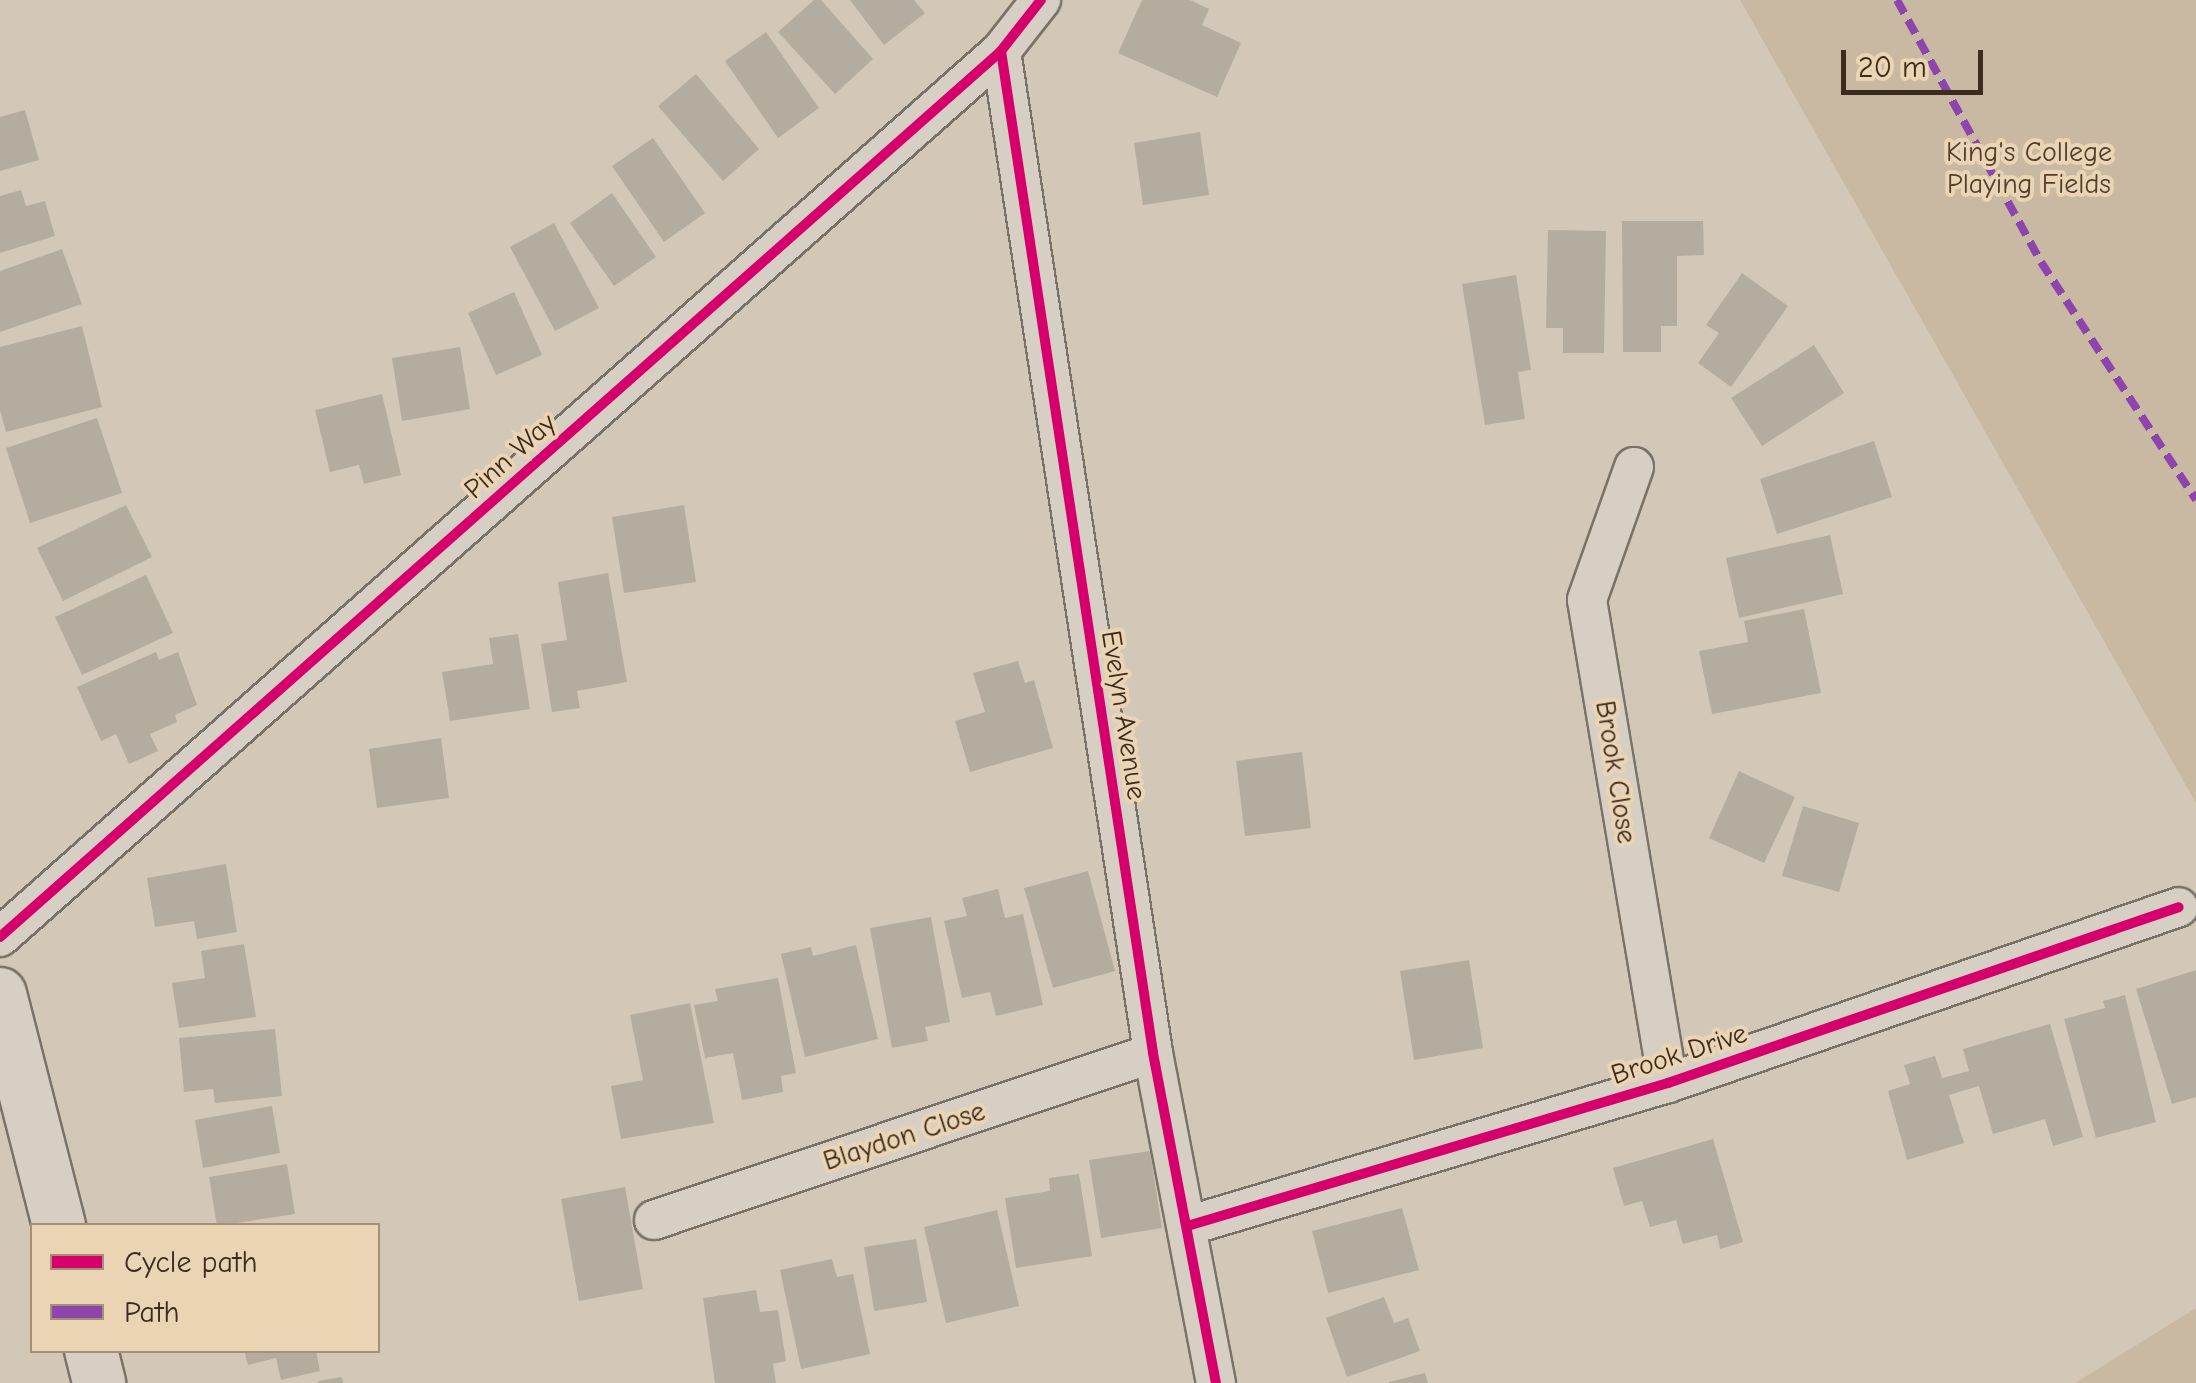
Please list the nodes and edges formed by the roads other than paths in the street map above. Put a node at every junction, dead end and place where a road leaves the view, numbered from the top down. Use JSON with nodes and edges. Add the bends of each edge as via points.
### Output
{"nodes":[{"id":1,"x":1041,"y":0,"type":"edge"},
{"id":2,"x":1001,"y":51,"type":"junction"},
{"id":3,"x":1634,"y":467,"type":"dead end"},
{"id":4,"x":2179,"y":907,"type":"dead end"},
{"id":5,"x":0,"y":938,"type":"edge"},
{"id":6,"x":0,"y":994,"type":"edge"},
{"id":7,"x":1153,"y":1053,"type":"junction"},
{"id":8,"x":1668,"y":1083,"type":"junction"},
{"id":9,"x":654,"y":1220,"type":"dead end"},
{"id":10,"x":58,"y":1223,"type":"edge"},
{"id":11,"x":1187,"y":1226,"type":"junction"},
{"id":12,"x":92,"y":1353,"type":"edge"},
{"id":13,"x":99,"y":1383,"type":"edge"},
{"id":14,"x":1216,"y":1383,"type":"edge"}],
"edges":[{"from":1,"to":2,"type":"street","name":"Pinn Way"},
{"from":2,"to":5,"type":"street","name":"Pinn Way"},
{"from":2,"to":7,"type":"street","name":"Evelyn Avenue"},
{"from":3,"to":8,"type":"street","name":"Brook Close","via":[[1588,600]]},
{"from":4,"to":8,"type":"street","name":"Brook Drive"},
{"from":6,"to":10,"type":"main road"},
{"from":7,"to":9,"type":"street","name":"Blaydon Close"},
{"from":7,"to":11,"type":"street","name":"Evelyn Avenue"},
{"from":8,"to":11,"type":"street","name":"Brook Drive"},
{"from":11,"to":14,"type":"street","name":"Evelyn Avenue"},
{"from":12,"to":13,"type":"main road"}]}
